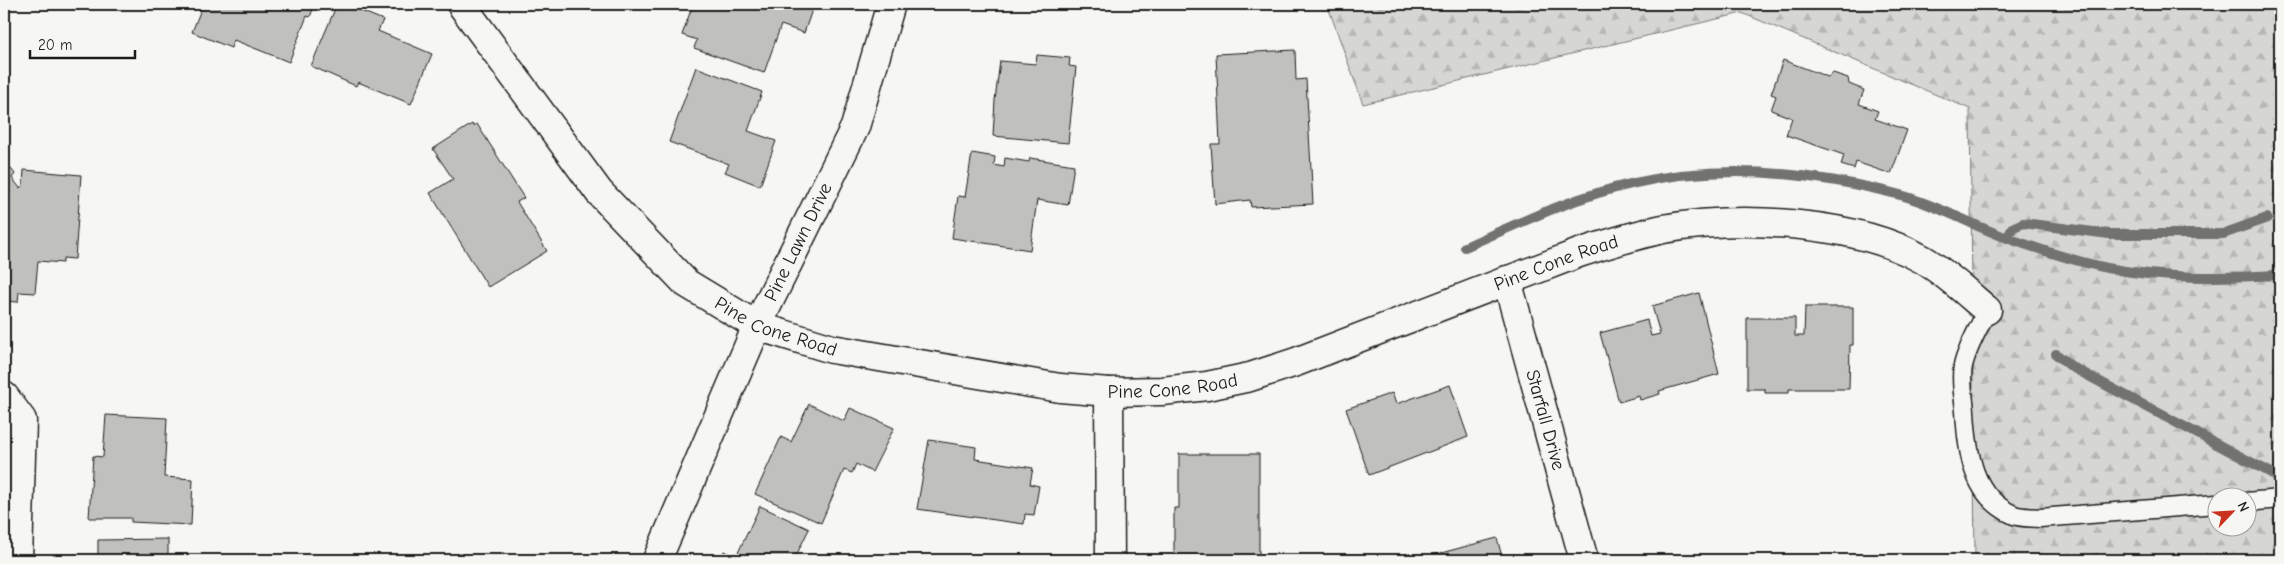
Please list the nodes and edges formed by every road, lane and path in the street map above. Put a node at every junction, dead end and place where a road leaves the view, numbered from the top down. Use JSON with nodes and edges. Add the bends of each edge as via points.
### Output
{"nodes":[{"id":1,"x":461,"y":4,"type":"edge"},
{"id":2,"x":891,"y":4,"type":"edge"},
{"id":3,"x":1507,"y":280,"type":"junction"},
{"id":4,"x":1987,"y":310,"type":"joint"},
{"id":5,"x":757,"y":326,"type":"junction"},
{"id":6,"x":1109,"y":392,"type":"junction"},
{"id":7,"x":4,"y":396,"type":"edge"},
{"id":8,"x":2280,"y":499,"type":"edge"},
{"id":9,"x":2256,"y":501,"type":"edge"},
{"id":10,"x":2206,"y":505,"type":"edge"},
{"id":11,"x":18,"y":560,"type":"edge"},
{"id":12,"x":657,"y":560,"type":"edge"},
{"id":13,"x":1110,"y":560,"type":"edge"},
{"id":14,"x":1584,"y":560,"type":"edge"}],
"edges":[{"from":1,"to":5,"type":"street","name":"Pine Cone Road","via":[[600,192],[686,283]]},
{"from":2,"to":5,"type":"street","name":"Pine Lawn Drive","via":[[855,127]]},
{"from":3,"to":4,"type":"street","name":"Pine Cone Road","via":[[1603,245],[1664,229],[1711,224],[1782,224],[1817,227],[1904,250],[1940,270]]},
{"from":3,"to":6,"type":"street","name":"Pine Cone Road","via":[[1250,377],[1198,387]]},
{"from":3,"to":14,"type":"street","name":"Starfall Drive"},
{"from":4,"to":10,"type":"lane","via":[[1964,359],[1962,371],[1966,435],[1972,464],[1980,486],[1994,503],[2015,516],[2040,518]]},
{"from":5,"to":6,"type":"street","name":"Pine Cone Road","via":[[832,349],[1060,388]]},
{"from":5,"to":12,"type":"street","name":"Pine Lawn Drive"},
{"from":6,"to":13,"type":"street"},
{"from":7,"to":11,"type":"street","via":[[22,420]]},
{"from":8,"to":9,"type":"lane"}]}
